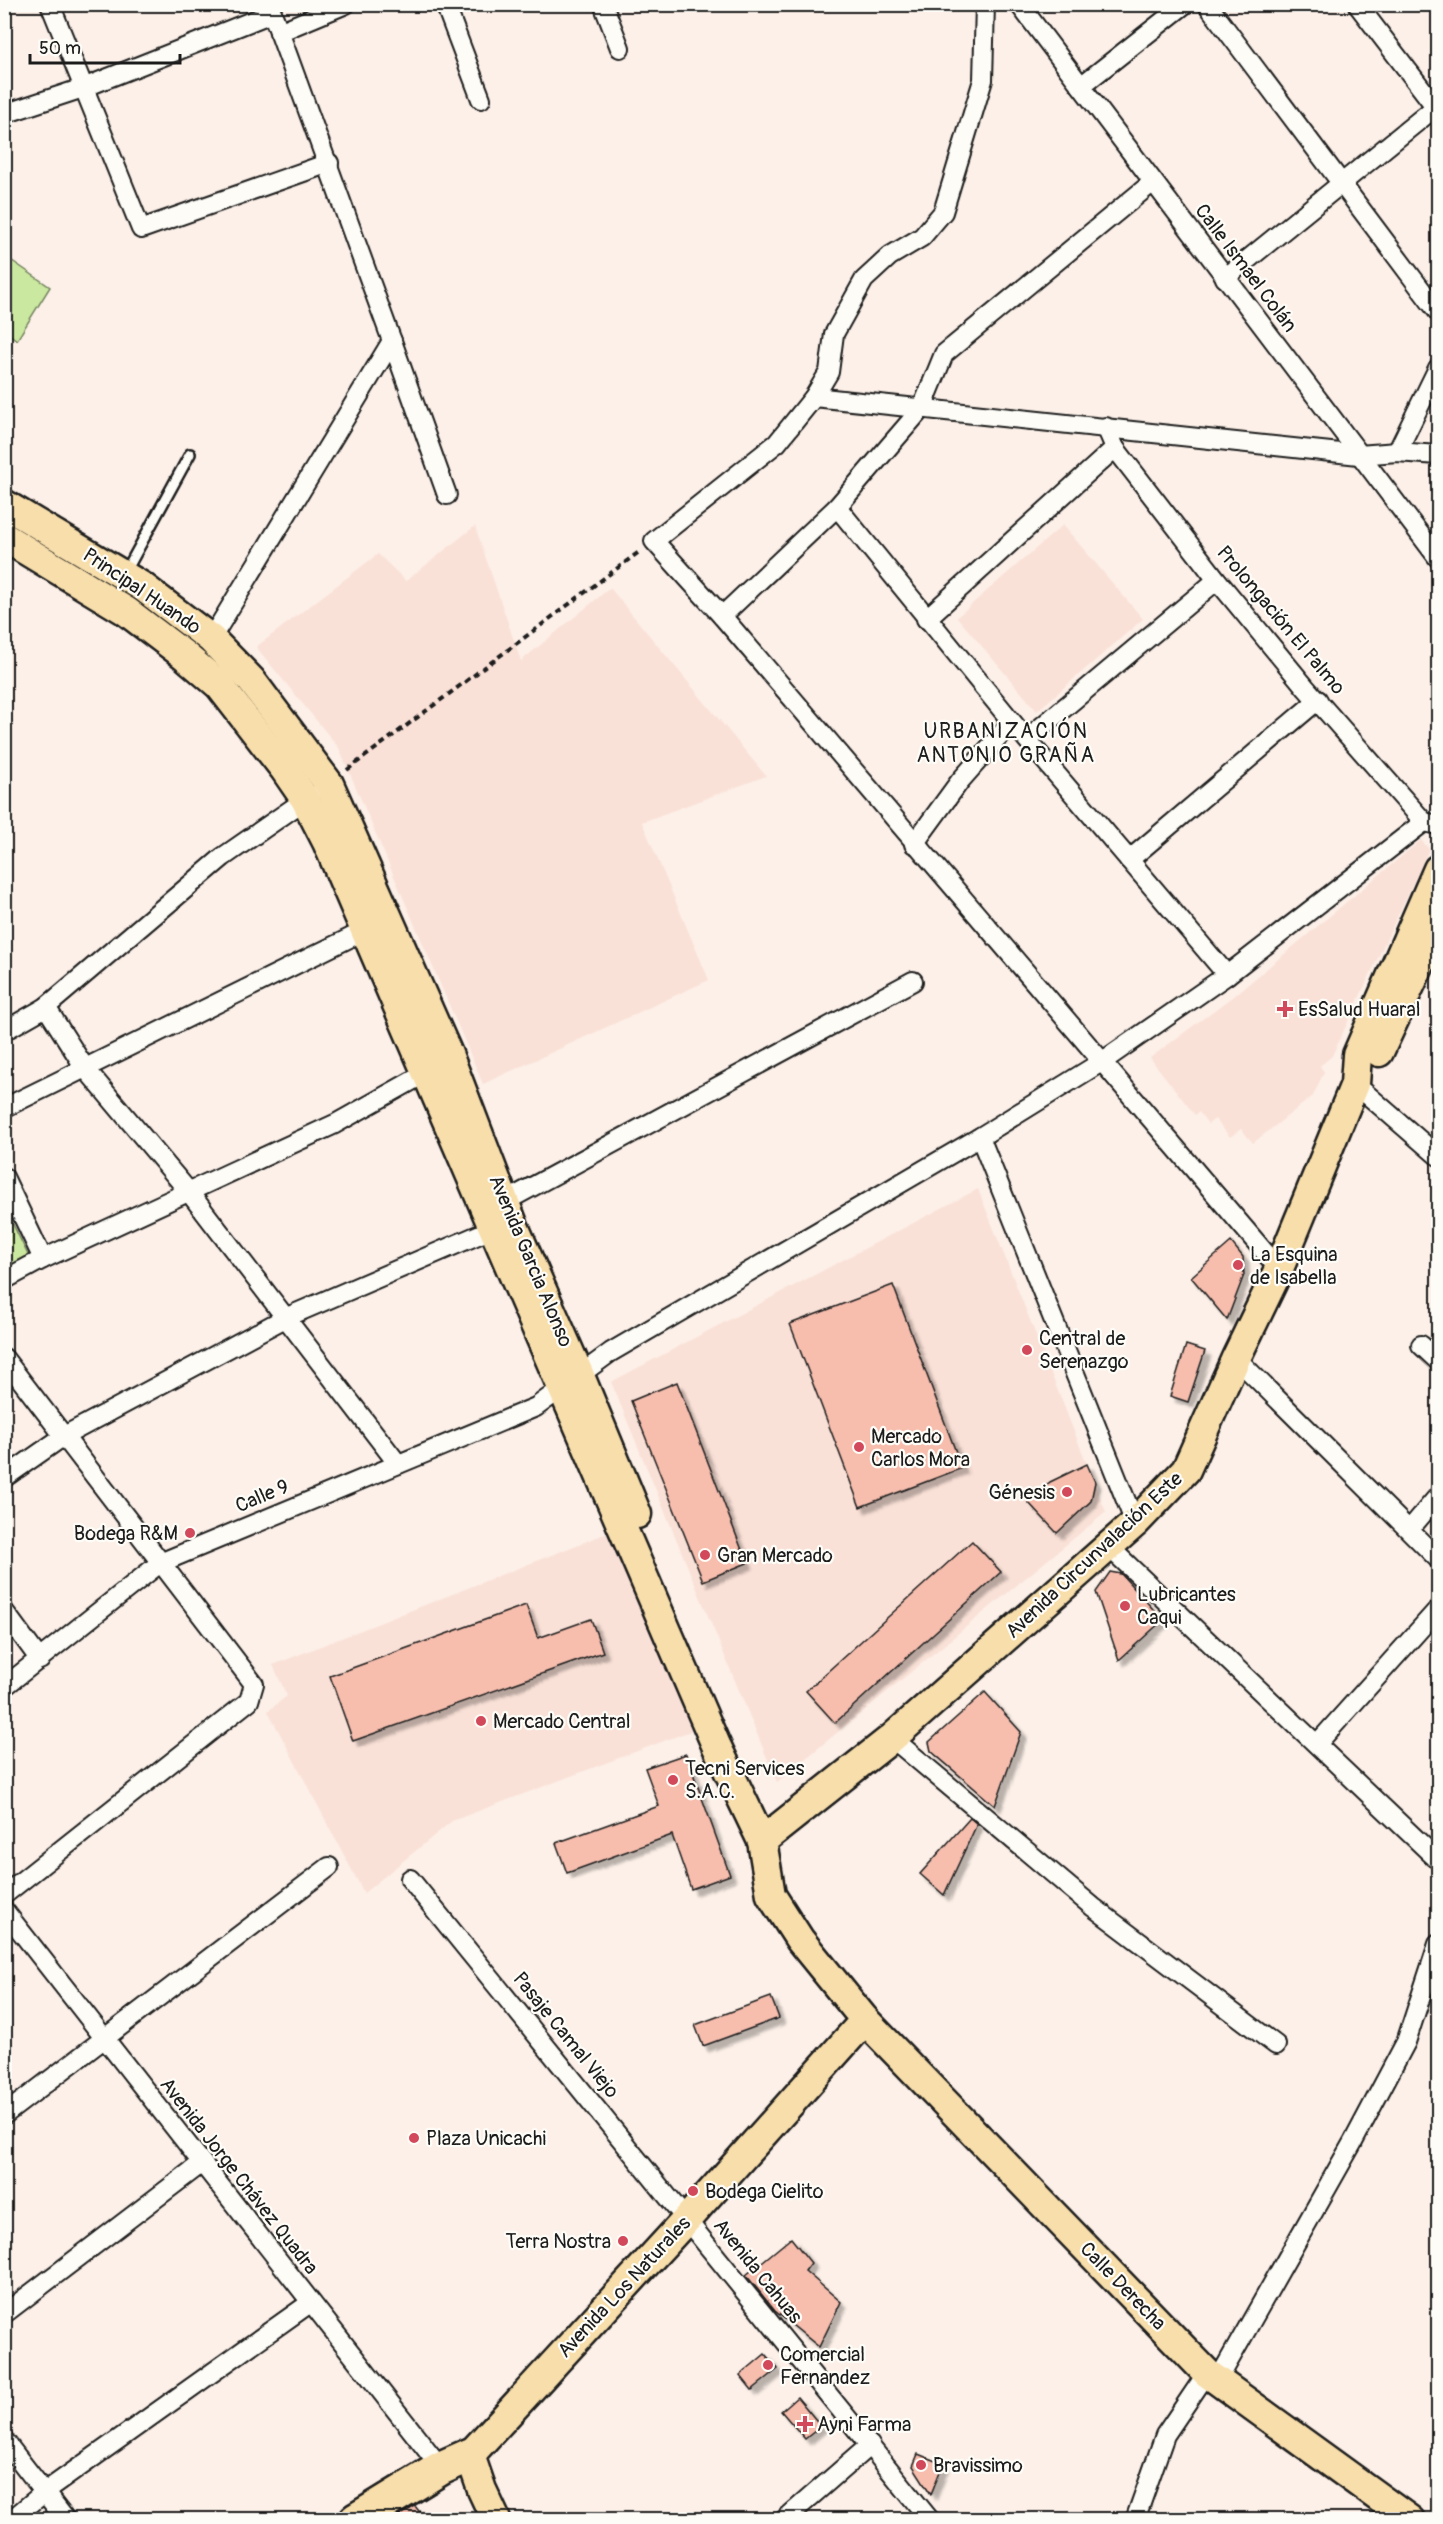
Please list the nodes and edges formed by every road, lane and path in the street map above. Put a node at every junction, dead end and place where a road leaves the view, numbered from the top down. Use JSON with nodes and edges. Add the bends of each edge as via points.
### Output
{"nodes":[{"id":1,"x":50,"y":4,"type":"edge"},
{"id":2,"x":346,"y":4,"type":"edge"},
{"id":3,"x":445,"y":4,"type":"edge"},
{"id":4,"x":603,"y":4,"type":"edge"},
{"id":5,"x":985,"y":4,"type":"edge"},
{"id":6,"x":1019,"y":4,"type":"edge"},
{"id":7,"x":1185,"y":4,"type":"edge"},
{"id":8,"x":1207,"y":4,"type":"edge"},
{"id":9,"x":1357,"y":4,"type":"edge"},
{"id":10,"x":271,"y":9,"type":"edge"},
{"id":11,"x":279,"y":32,"type":"junction"},
{"id":12,"x":620,"y":48,"type":"dead end"},
{"id":13,"x":1081,"y":86,"type":"junction"},
{"id":14,"x":83,"y":88,"type":"junction"},
{"id":15,"x":481,"y":99,"type":"dead end"},
{"id":16,"x":1438,"y":107,"type":"edge"},
{"id":17,"x":4,"y":114,"type":"edge"},
{"id":18,"x":329,"y":163,"type":"junction"},
{"id":19,"x":1153,"y":182,"type":"junction"},
{"id":20,"x":1342,"y":183,"type":"junction"},
{"id":21,"x":1225,"y":278,"type":"junction"},
{"id":22,"x":1438,"y":312,"type":"edge"},
{"id":23,"x":392,"y":341,"type":"junction"},
{"id":24,"x":1438,"y":368,"type":"edge"},
{"id":25,"x":814,"y":397,"type":"junction"},
{"id":26,"x":922,"y":408,"type":"junction"},
{"id":27,"x":1106,"y":427,"type":"junction"},
{"id":28,"x":1115,"y":448,"type":"junction"},
{"id":29,"x":1397,"y":452,"type":"junction"},
{"id":30,"x":189,"y":454,"type":"dead end"},
{"id":31,"x":1359,"y":455,"type":"junction"},
{"id":32,"x":1438,"y":455,"type":"edge"},
{"id":33,"x":447,"y":495,"type":"dead end"},
{"id":34,"x":4,"y":504,"type":"edge"},
{"id":35,"x":837,"y":507,"type":"junction"},
{"id":36,"x":4,"y":537,"type":"edge"},
{"id":37,"x":654,"y":541,"type":"junction"},
{"id":38,"x":1438,"y":558,"type":"edge"},
{"id":39,"x":123,"y":575,"type":"junction"},
{"id":40,"x":1217,"y":580,"type":"junction"},
{"id":41,"x":722,"y":616,"type":"junction"},
{"id":42,"x":926,"y":618,"type":"junction"},
{"id":43,"x":211,"y":639,"type":"junction"},
{"id":44,"x":1318,"y":700,"type":"junction"},
{"id":45,"x":1012,"y":722,"type":"junction"},
{"id":46,"x":1027,"y":739,"type":"junction"},
{"id":47,"x":317,"y":791,"type":"junction"},
{"id":48,"x":1431,"y":823,"type":"edge"},
{"id":49,"x":914,"y":844,"type":"junction"},
{"id":50,"x":1129,"y":860,"type":"junction"},
{"id":51,"x":1438,"y":869,"type":"edge"},
{"id":52,"x":376,"y":925,"type":"junction"},
{"id":53,"x":1438,"y":926,"type":"edge"},
{"id":54,"x":1227,"y":975,"type":"junction"},
{"id":55,"x":913,"y":981,"type":"dead end"},
{"id":56,"x":46,"y":1007,"type":"junction"},
{"id":57,"x":4,"y":1031,"type":"edge"},
{"id":58,"x":448,"y":1054,"type":"junction"},
{"id":59,"x":1103,"y":1061,"type":"junction"},
{"id":60,"x":85,"y":1068,"type":"junction"},
{"id":61,"x":427,"y":1075,"type":"junction"},
{"id":62,"x":1355,"y":1084,"type":"junction"},
{"id":63,"x":4,"y":1108,"type":"edge"},
{"id":64,"x":980,"y":1137,"type":"junction"},
{"id":65,"x":1438,"y":1156,"type":"edge"},
{"id":66,"x":4,"y":1177,"type":"edge"},
{"id":67,"x":189,"y":1192,"type":"junction"},
{"id":68,"x":504,"y":1202,"type":"junction"},
{"id":69,"x":492,"y":1229,"type":"junction"},
{"id":70,"x":44,"y":1259,"type":"junction"},
{"id":71,"x":1279,"y":1269,"type":"junction"},
{"id":72,"x":4,"y":1280,"type":"edge"},
{"id":73,"x":287,"y":1317,"type":"junction"},
{"id":74,"x":1420,"y":1345,"type":"dead end"},
{"id":75,"x":4,"y":1358,"type":"edge"},
{"id":76,"x":1236,"y":1358,"type":"junction"},
{"id":77,"x":1438,"y":1360,"type":"edge"},
{"id":78,"x":571,"y":1383,"type":"junction"},
{"id":79,"x":64,"y":1436,"type":"junction"},
{"id":80,"x":398,"y":1464,"type":"junction"},
{"id":81,"x":4,"y":1478,"type":"edge"},
{"id":82,"x":1438,"y":1496,"type":"edge"},
{"id":83,"x":1135,"y":1523,"type":"junction"},
{"id":84,"x":1410,"y":1529,"type":"junction"},
{"id":85,"x":1108,"y":1546,"type":"junction"},
{"id":86,"x":1438,"y":1559,"type":"edge"},
{"id":87,"x":160,"y":1563,"type":"junction"},
{"id":88,"x":1438,"y":1609,"type":"edge"},
{"id":89,"x":4,"y":1611,"type":"edge"},
{"id":90,"x":40,"y":1660,"type":"junction"},
{"id":91,"x":4,"y":1687,"type":"edge"},
{"id":92,"x":892,"y":1737,"type":"junction"},
{"id":93,"x":1317,"y":1744,"type":"junction"},
{"id":94,"x":762,"y":1840,"type":"junction"},
{"id":95,"x":1438,"y":1860,"type":"edge"},
{"id":96,"x":329,"y":1867,"type":"dead end"},
{"id":97,"x":410,"y":1879,"type":"dead end"},
{"id":98,"x":4,"y":1895,"type":"edge"},
{"id":99,"x":4,"y":1910,"type":"edge"},
{"id":100,"x":1438,"y":1944,"type":"edge"},
{"id":101,"x":865,"y":2020,"type":"junction"},
{"id":102,"x":103,"y":2038,"type":"junction"},
{"id":103,"x":1276,"y":2045,"type":"dead end"},
{"id":104,"x":4,"y":2115,"type":"edge"},
{"id":105,"x":202,"y":2163,"type":"junction"},
{"id":106,"x":687,"y":2219,"type":"junction"},
{"id":107,"x":310,"y":2303,"type":"junction"},
{"id":108,"x":4,"y":2314,"type":"edge"},
{"id":109,"x":1213,"y":2376,"type":"junction"},
{"id":110,"x":4,"y":2440,"type":"edge"},
{"id":111,"x":870,"y":2445,"type":"junction"},
{"id":112,"x":456,"y":2462,"type":"junction"},
{"id":113,"x":46,"y":2491,"type":"junction"},
{"id":114,"x":11,"y":2520,"type":"edge"},
{"id":115,"x":66,"y":2520,"type":"edge"},
{"id":116,"x":356,"y":2520,"type":"edge"},
{"id":117,"x":496,"y":2520,"type":"edge"},
{"id":118,"x":783,"y":2520,"type":"edge"},
{"id":119,"x":930,"y":2520,"type":"edge"},
{"id":120,"x":1135,"y":2520,"type":"edge"},
{"id":121,"x":1410,"y":2520,"type":"edge"}],
"edges":[{"from":1,"to":14,"type":"street"},
{"from":2,"to":11,"type":"street"},
{"from":3,"to":15,"type":"street"},
{"from":4,"to":12,"type":"street"},
{"from":5,"to":25,"type":"street","via":[[983,80],[943,212],[922,237],[890,256],[864,280],[834,334],[829,372]]},
{"from":6,"to":13,"type":"street","name":"Calle Ismael Colán"},
{"from":7,"to":13,"type":"street"},
{"from":8,"to":20,"type":"street"},
{"from":9,"to":16,"type":"street"},
{"from":10,"to":11,"type":"street"},
{"from":10,"to":14,"type":"street"},
{"from":11,"to":18,"type":"street"},
{"from":13,"to":19,"type":"street","name":"Calle Ismael Colán"},
{"from":14,"to":17,"type":"street"},
{"from":14,"to":18,"type":"street","via":[[141,229]]},
{"from":16,"to":20,"type":"street"},
{"from":18,"to":23,"type":"street"},
{"from":19,"to":21,"type":"street","name":"Calle Ismael Colán"},
{"from":19,"to":26,"type":"street","via":[[944,354]]},
{"from":20,"to":21,"type":"street"},
{"from":20,"to":22,"type":"street"},
{"from":21,"to":31,"type":"street","name":"Calle Ismael Colán"},
{"from":23,"to":33,"type":"street"},
{"from":23,"to":43,"type":"street"},
{"from":24,"to":29,"type":"street"},
{"from":25,"to":26,"type":"street"},
{"from":25,"to":37,"type":"street","via":[[777,443]]},
{"from":26,"to":27,"type":"street"},
{"from":26,"to":35,"type":"street"},
{"from":27,"to":28,"type":"street","name":"Prolongación El Palmo"},
{"from":27,"to":31,"type":"street"},
{"from":28,"to":40,"type":"street","name":"Prolongación El Palmo"},
{"from":28,"to":42,"type":"street"},
{"from":29,"to":31,"type":"street"},
{"from":29,"to":32,"type":"street"},
{"from":30,"to":39,"type":"lane"},
{"from":31,"to":38,"type":"street","name":"Calle Ismael Colán"},
{"from":34,"to":39,"type":"main road","name":"Principal Huando"},
{"from":35,"to":41,"type":"street"},
{"from":35,"to":42,"type":"street"},
{"from":36,"to":47,"type":"main road","name":"Principal Huando","via":[[126,611],[184,655],[219,685]]},
{"from":37,"to":41,"type":"street"},
{"from":37,"to":47,"type":"path"},
{"from":39,"to":43,"type":"main road","name":"Principal Huando"},
{"from":40,"to":44,"type":"street","name":"Prolongación El Palmo"},
{"from":40,"to":46,"type":"street"},
{"from":41,"to":49,"type":"street"},
{"from":42,"to":45,"type":"street"},
{"from":43,"to":47,"type":"main road","name":"Principal Huando","via":[[251,680]]},
{"from":44,"to":48,"type":"street","name":"Prolongación El Palmo"},
{"from":44,"to":50,"type":"street"},
{"from":45,"to":46,"type":"street"},
{"from":45,"to":49,"type":"street","via":[[960,781]]},
{"from":46,"to":50,"type":"street"},
{"from":47,"to":52,"type":"main road","name":"Avenida Garcia Alonso"},
{"from":47,"to":56,"type":"street","via":[[223,857]]},
{"from":48,"to":54,"type":"street","name":"Calle 9"},
{"from":49,"to":59,"type":"street"},
{"from":50,"to":54,"type":"street"},
{"from":51,"to":62,"type":"main road","name":"Avenida Circunvalación Este","via":[[1357,1055]]},
{"from":52,"to":58,"type":"main road","name":"Avenida Garcia Alonso"},
{"from":52,"to":60,"type":"street"},
{"from":52,"to":61,"type":"main road","name":"Avenida Garcia Alonso"},
{"from":53,"to":62,"type":"main road","name":"Avenida Circunvalación Este","via":[[1373,1065]]},
{"from":54,"to":59,"type":"street","name":"Calle 9"},
{"from":55,"to":68,"type":"street"},
{"from":56,"to":57,"type":"street"},
{"from":56,"to":60,"type":"street"},
{"from":58,"to":61,"type":"street"},
{"from":58,"to":68,"type":"main road","name":"Avenida Garcia Alonso"},
{"from":59,"to":64,"type":"street","name":"Calle 9"},
{"from":59,"to":71,"type":"street"},
{"from":60,"to":63,"type":"street"},
{"from":60,"to":67,"type":"street"},
{"from":61,"to":67,"type":"street","via":[[335,1124]]},
{"from":61,"to":69,"type":"main road","name":"Avenida Garcia Alonso"},
{"from":62,"to":65,"type":"street"},
{"from":62,"to":71,"type":"main road","name":"Avenida Circunvalación Este"},
{"from":64,"to":78,"type":"street","name":"Calle 9","via":[[611,1352]]},
{"from":64,"to":83,"type":"street"},
{"from":66,"to":70,"type":"street"},
{"from":67,"to":70,"type":"street"},
{"from":67,"to":73,"type":"street"},
{"from":68,"to":78,"type":"main road","name":"Avenida Garcia Alonso"},
{"from":69,"to":73,"type":"street"},
{"from":69,"to":78,"type":"main road","name":"Avenida Garcia Alonso"},
{"from":70,"to":72,"type":"street"},
{"from":71,"to":76,"type":"main road","name":"Avenida Circunvalación Este"},
{"from":73,"to":79,"type":"street"},
{"from":73,"to":80,"type":"street"},
{"from":74,"to":77,"type":"street"},
{"from":75,"to":79,"type":"street"},
{"from":76,"to":83,"type":"main road","name":"Avenida Circunvalación Este","via":[[1186,1470]]},
{"from":76,"to":84,"type":"street"},
{"from":78,"to":80,"type":"street","name":"Calle 9","via":[[536,1407]]},
{"from":78,"to":94,"type":"main road","name":"Avenida Garcia Alonso","via":[[703,1671],[716,1744]]},
{"from":79,"to":81,"type":"street"},
{"from":79,"to":87,"type":"street"},
{"from":80,"to":87,"type":"street","name":"Calle 9"},
{"from":82,"to":84,"type":"street"},
{"from":83,"to":85,"type":"main road","name":"Avenida Circunvalación Este"},
{"from":84,"to":86,"type":"street"},
{"from":85,"to":92,"type":"main road","name":"Avenida Circunvalación Este"},
{"from":85,"to":93,"type":"street"},
{"from":87,"to":90,"type":"street","name":"Calle 9"},
{"from":87,"to":98,"type":"street","via":[[254,1684],[249,1701]]},
{"from":88,"to":93,"type":"street"},
{"from":89,"to":90,"type":"street"},
{"from":90,"to":91,"type":"street","name":"Calle 9"},
{"from":92,"to":94,"type":"main road","name":"Avenida Circunvalación Este"},
{"from":92,"to":103,"type":"street","via":[[1093,1906]]},
{"from":93,"to":95,"type":"street"},
{"from":94,"to":101,"type":"main road","name":"Avenida Garcia Alonso","via":[[771,1895],[800,1940]]},
{"from":96,"to":102,"type":"street"},
{"from":97,"to":106,"type":"street","name":"Pasaje Camal Viejo"},
{"from":99,"to":102,"type":"street","name":"Avenida Jorge Chávez Quadra"},
{"from":100,"to":109,"type":"street","via":[[1406,2042],[1353,2142]]},
{"from":101,"to":106,"type":"main road","name":"Avenida Los Naturales"},
{"from":101,"to":109,"type":"main road","name":"Calle Derecha"},
{"from":102,"to":104,"type":"street"},
{"from":102,"to":105,"type":"street","name":"Avenida Jorge Chávez Quadra"},
{"from":105,"to":107,"type":"street","name":"Avenida Jorge Chávez Quadra"},
{"from":105,"to":108,"type":"street"},
{"from":106,"to":111,"type":"street","name":"Avenida Cahuas"},
{"from":106,"to":112,"type":"main road","name":"Avenida Los Naturales"},
{"from":107,"to":112,"type":"street","name":"Avenida Jorge Chávez Quadra"},
{"from":107,"to":113,"type":"street"},
{"from":109,"to":120,"type":"street","via":[[1165,2435]]},
{"from":109,"to":121,"type":"main road","name":"Calle Derecha"},
{"from":110,"to":113,"type":"street"},
{"from":111,"to":118,"type":"street"},
{"from":111,"to":119,"type":"street","name":"Avenida Cahuas"},
{"from":112,"to":116,"type":"highway","name":"Avenida Los Naturales"},
{"from":112,"to":117,"type":"main road","via":[[482,2490]]},
{"from":113,"to":114,"type":"street"},
{"from":113,"to":115,"type":"street"}]}
